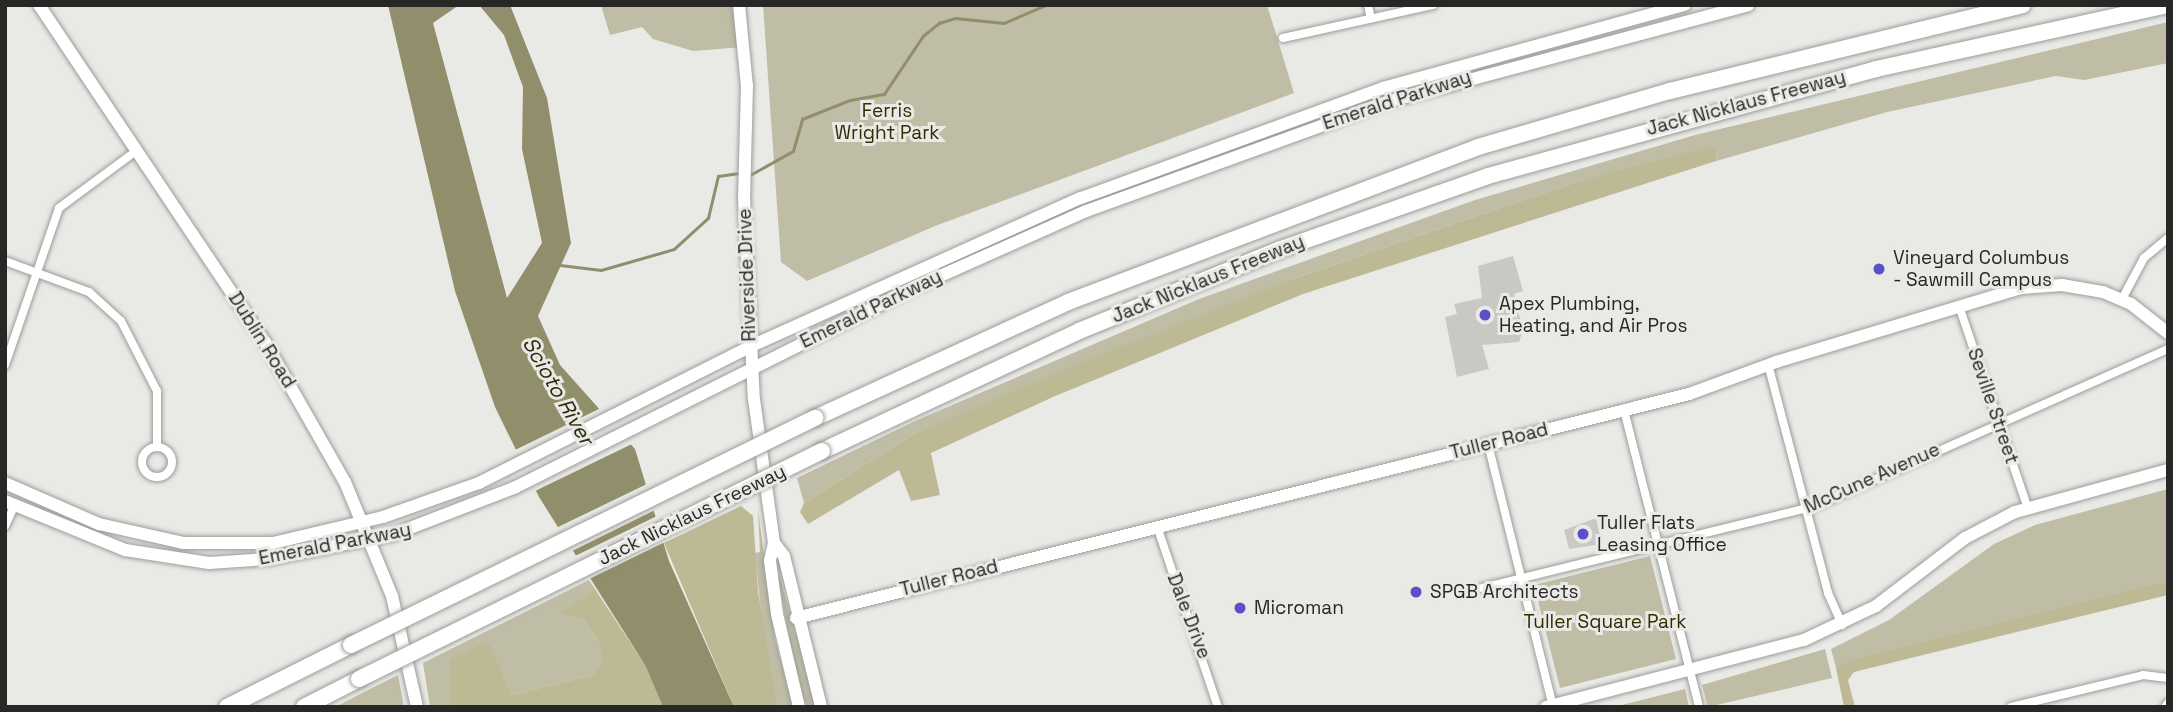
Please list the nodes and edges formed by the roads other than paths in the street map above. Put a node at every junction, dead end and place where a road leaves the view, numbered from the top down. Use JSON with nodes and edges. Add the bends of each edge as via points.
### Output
{"nodes":[{"id":1,"x":39,"y":5,"type":"edge"},
{"id":2,"x":739,"y":5,"type":"edge"},
{"id":3,"x":1368,"y":5,"type":"edge"},
{"id":4,"x":1433,"y":5,"type":"edge"},
{"id":5,"x":1685,"y":5,"type":"edge"},
{"id":6,"x":1748,"y":5,"type":"edge"},
{"id":7,"x":2023,"y":5,"type":"edge"},
{"id":8,"x":2168,"y":5,"type":"edge"},
{"id":9,"x":1371,"y":19,"type":"junction"},
{"id":10,"x":1283,"y":38,"type":"dead end"},
{"id":11,"x":136,"y":151,"type":"junction"},
{"id":12,"x":2168,"y":238,"type":"edge"},
{"id":13,"x":5,"y":261,"type":"edge"},
{"id":14,"x":36,"y":269,"type":"junction"},
{"id":15,"x":2122,"y":299,"type":"junction"},
{"id":16,"x":1959,"y":306,"type":"junction"},
{"id":17,"x":2168,"y":333,"type":"edge"},
{"id":18,"x":749,"y":347,"type":"junction"},
{"id":19,"x":2168,"y":349,"type":"edge"},
{"id":20,"x":1768,"y":364,"type":"junction"},
{"id":21,"x":5,"y":365,"type":"edge"},
{"id":22,"x":751,"y":369,"type":"junction"},
{"id":23,"x":1624,"y":410,"type":"junction"},
{"id":24,"x":1998,"y":424,"type":"junction"},
{"id":25,"x":1488,"y":444,"type":"junction"},
{"id":26,"x":158,"y":447,"type":"dead end"},
{"id":27,"x":2168,"y":470,"type":"edge"},
{"id":28,"x":5,"y":483,"type":"edge"},
{"id":29,"x":10,"y":503,"type":"edge"},
{"id":30,"x":2027,"y":506,"type":"junction"},
{"id":31,"x":1807,"y":509,"type":"junction"},
{"id":32,"x":363,"y":522,"type":"junction"},
{"id":33,"x":5,"y":526,"type":"edge"},
{"id":34,"x":1157,"y":526,"type":"junction"},
{"id":35,"x":372,"y":539,"type":"junction"},
{"id":36,"x":774,"y":543,"type":"junction"},
{"id":37,"x":1658,"y":544,"type":"junction"},
{"id":38,"x":1521,"y":578,"type":"junction"},
{"id":39,"x":1482,"y":587,"type":"dead end"},
{"id":40,"x":796,"y":618,"type":"junction"},
{"id":41,"x":1842,"y":625,"type":"junction"},
{"id":42,"x":1690,"y":671,"type":"junction"},
{"id":43,"x":2168,"y":678,"type":"edge"},
{"id":44,"x":1551,"y":706,"type":"edge"},
{"id":45,"x":227,"y":707,"type":"edge"},
{"id":46,"x":304,"y":707,"type":"edge"},
{"id":47,"x":417,"y":707,"type":"edge"},
{"id":48,"x":799,"y":707,"type":"edge"},
{"id":49,"x":821,"y":707,"type":"edge"},
{"id":50,"x":1218,"y":707,"type":"edge"},
{"id":51,"x":1699,"y":707,"type":"edge"},
{"id":52,"x":2011,"y":707,"type":"edge"}],
"edges":[{"from":1,"to":11,"type":"main road","name":"Dublin Road"},
{"from":2,"to":18,"type":"main road","name":"Riverside Drive","via":[[747,86],[744,198]]},
{"from":3,"to":9,"type":"street"},
{"from":4,"to":9,"type":"street"},
{"from":5,"to":18,"type":"main road","name":"Emerald Parkway","via":[[1508,50],[1266,127],[1081,198]]},
{"from":6,"to":22,"type":"main road","name":"Emerald Parkway","via":[[1512,64],[1263,144],[937,277]]},
{"from":7,"to":45,"type":"highway","name":"Jack Nicklaus Freeway","bridge":true,"via":[[1670,91],[1478,147],[1118,281],[815,418]]},
{"from":8,"to":46,"type":"highway","name":"Jack Nicklaus Freeway","bridge":true,"via":[[1876,69],[1488,176],[1281,249],[1079,331],[822,451]]},
{"from":9,"to":10,"type":"street"},
{"from":11,"to":14,"type":"street","via":[[65,200],[49,227]]},
{"from":11,"to":32,"type":"main road","name":"Dublin Road","via":[[265,341]]},
{"from":12,"to":15,"type":"street","via":[[2144,258]]},
{"from":13,"to":14,"type":"street"},
{"from":14,"to":21,"type":"street"},
{"from":14,"to":26,"type":"street","via":[[89,292],[121,321],[157,391]]},
{"from":15,"to":16,"type":"main road","name":"Tuller Road","via":[[2083,288],[2046,285]]},
{"from":15,"to":17,"type":"main road"},
{"from":16,"to":20,"type":"main road","name":"Tuller Road"},
{"from":16,"to":24,"type":"street","name":"Seville Street"},
{"from":18,"to":22,"type":"main road","name":"Riverside Drive"},
{"from":18,"to":32,"type":"main road","name":"Emerald Parkway","via":[[507,470],[417,507]]},
{"from":19,"to":24,"type":"street","name":"McCune Avenue"},
{"from":20,"to":23,"type":"main road","name":"Tuller Road","via":[[1706,389]]},
{"from":20,"to":31,"type":"street"},
{"from":22,"to":35,"type":"main road","name":"Emerald Parkway","via":[[494,498],[423,526]]},
{"from":22,"to":36,"type":"main road","name":"Riverside Drive"},
{"from":23,"to":25,"type":"main road","name":"Tuller Road"},
{"from":23,"to":37,"type":"street"},
{"from":24,"to":30,"type":"street","name":"Seville Street"},
{"from":24,"to":31,"type":"street","name":"McCune Avenue"},
{"from":25,"to":34,"type":"main road","name":"Tuller Road"},
{"from":25,"to":38,"type":"street"},
{"from":27,"to":30,"type":"main road"},
{"from":28,"to":32,"type":"main road","name":"Emerald Parkway","via":[[99,524],[183,543],[273,543]]},
{"from":29,"to":33,"type":"street"},
{"from":29,"to":35,"type":"main road","name":"Emerald Parkway","via":[[125,550],[209,563],[268,559]]},
{"from":30,"to":41,"type":"main road","via":[[1965,538],[1892,596]]},
{"from":31,"to":37,"type":"street","name":"McCune Avenue"},
{"from":31,"to":41,"type":"street"},
{"from":32,"to":35,"type":"main road","name":"Dublin Road"},
{"from":34,"to":40,"type":"main road","name":"Tuller Road"},
{"from":34,"to":50,"type":"street","name":"Dale Drive"},
{"from":35,"to":47,"type":"main road","name":"Dublin Road","via":[[401,626]]},
{"from":36,"to":40,"type":"main road","name":"Riverside Drive","via":[[784,556]]},
{"from":36,"to":48,"type":"main road","name":"Riverside Drive","via":[[770,562],[777,614]]},
{"from":37,"to":38,"type":"street","name":"McCune Avenue"},
{"from":37,"to":42,"type":"street"},
{"from":38,"to":39,"type":"street","name":"McCune Avenue"},
{"from":38,"to":44,"type":"street"},
{"from":40,"to":49,"type":"main road","name":"Riverside Drive"},
{"from":41,"to":42,"type":"main road"},
{"from":42,"to":44,"type":"main road"},
{"from":42,"to":51,"type":"street"},
{"from":43,"to":52,"type":"street","via":[[2143,675]]}]}
